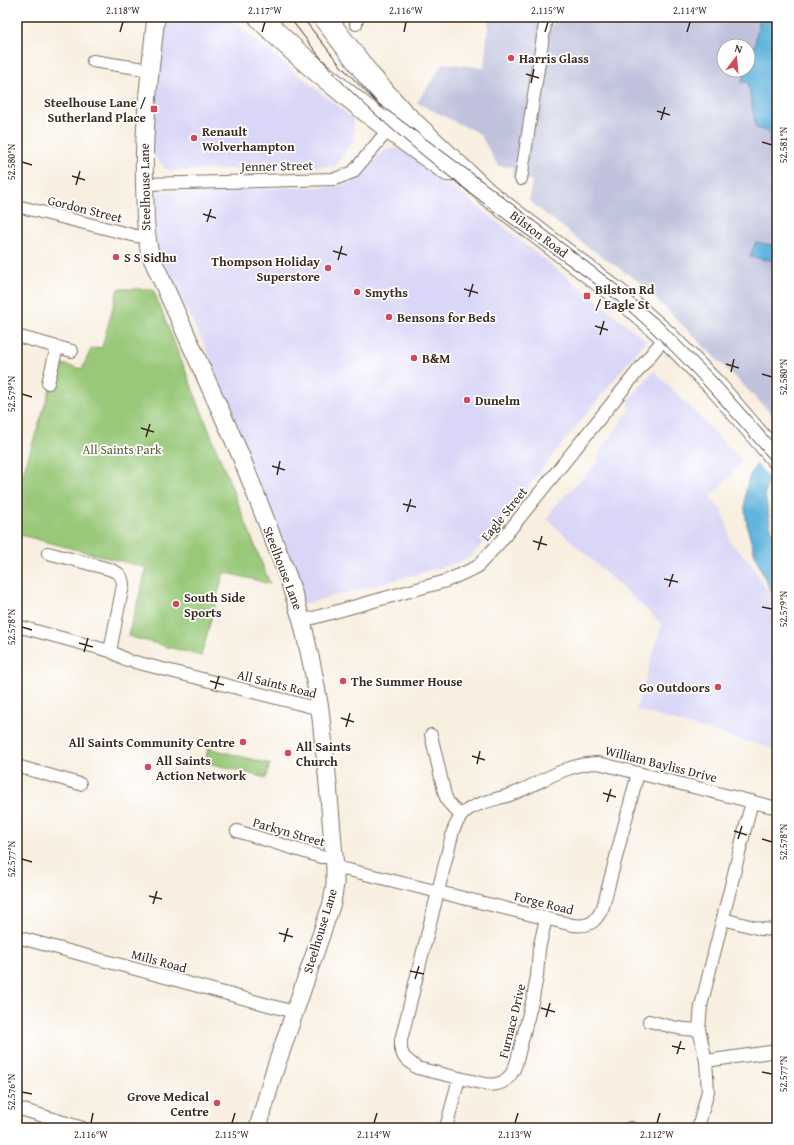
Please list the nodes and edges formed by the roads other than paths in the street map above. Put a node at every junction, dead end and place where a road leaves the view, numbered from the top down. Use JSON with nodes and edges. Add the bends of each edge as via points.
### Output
{"nodes":[{"id":1,"x":156,"y":17,"type":"edge"},
{"id":2,"x":260,"y":17,"type":"edge"},
{"id":3,"x":324,"y":17,"type":"edge"},
{"id":4,"x":543,"y":17,"type":"edge"},
{"id":5,"x":546,"y":17,"type":"edge"},
{"id":6,"x":93,"y":61,"type":"dead end"},
{"id":7,"x":150,"y":70,"type":"junction"},
{"id":8,"x":389,"y":130,"type":"junction"},
{"id":9,"x":521,"y":180,"type":"dead end"},
{"id":10,"x":144,"y":184,"type":"junction"},
{"id":11,"x":488,"y":195,"type":"junction"},
{"id":12,"x":17,"y":206,"type":"edge"},
{"id":13,"x":146,"y":237,"type":"junction"},
{"id":14,"x":17,"y":336,"type":"edge"},
{"id":15,"x":666,"y":336,"type":"junction"},
{"id":16,"x":57,"y":347,"type":"junction"},
{"id":17,"x":72,"y":351,"type":"dead end"},
{"id":18,"x":48,"y":383,"type":"dead end"},
{"id":19,"x":770,"y":450,"type":"edge"},
{"id":20,"x":48,"y":553,"type":"dead end"},
{"id":21,"x":302,"y":621,"type":"junction"},
{"id":22,"x":17,"y":626,"type":"edge"},
{"id":23,"x":110,"y":651,"type":"junction"},
{"id":24,"x":320,"y":709,"type":"junction"},
{"id":25,"x":431,"y":735,"type":"dead end"},
{"id":26,"x":17,"y":766,"type":"edge"},
{"id":27,"x":638,"y":773,"type":"junction"},
{"id":28,"x":80,"y":784,"type":"dead end"},
{"id":29,"x":752,"y":801,"type":"junction"},
{"id":30,"x":777,"y":808,"type":"edge"},
{"id":31,"x":461,"y":816,"type":"junction"},
{"id":32,"x":237,"y":831,"type":"dead end"},
{"id":33,"x":335,"y":863,"type":"junction"},
{"id":34,"x":438,"y":891,"type":"junction"},
{"id":35,"x":546,"y":918,"type":"junction"},
{"id":36,"x":723,"y":919,"type":"junction"},
{"id":37,"x":777,"y":930,"type":"edge"},
{"id":38,"x":17,"y":937,"type":"edge"},
{"id":39,"x":294,"y":1012,"type":"junction"},
{"id":40,"x":649,"y":1021,"type":"dead end"},
{"id":41,"x":699,"y":1029,"type":"junction"},
{"id":42,"x":777,"y":1051,"type":"edge"},
{"id":43,"x":706,"y":1061,"type":"junction"},
{"id":44,"x":459,"y":1078,"type":"junction"},
{"id":45,"x":17,"y":1108,"type":"edge"},
{"id":46,"x":83,"y":1128,"type":"edge"},
{"id":47,"x":258,"y":1128,"type":"edge"},
{"id":48,"x":446,"y":1128,"type":"edge"},
{"id":49,"x":698,"y":1128,"type":"edge"}],
"edges":[{"from":1,"to":7,"type":"street","name":"Steelhouse Lane"},
{"from":2,"to":8,"type":"highway","via":[[309,64]]},
{"from":3,"to":11,"type":"highway","name":"Bilston Road","via":[[370,77],[404,114]]},
{"from":4,"to":5,"type":"street"},
{"from":5,"to":9,"type":"street"},
{"from":6,"to":7,"type":"street"},
{"from":7,"to":10,"type":"street","name":"Steelhouse Lane"},
{"from":8,"to":10,"type":"street","name":"Jenner Street","via":[[353,172],[335,179]]},
{"from":8,"to":11,"type":"highway"},
{"from":10,"to":13,"type":"street","name":"Steelhouse Lane"},
{"from":11,"to":15,"type":"highway","name":"Bilston Road","via":[[624,299]]},
{"from":12,"to":13,"type":"street","name":"Gordon Street"},
{"from":13,"to":21,"type":"street","name":"Steelhouse Lane","via":[[157,271],[240,454],[288,577]]},
{"from":14,"to":16,"type":"street"},
{"from":15,"to":19,"type":"highway","name":"Bilston Road","via":[[717,388]]},
{"from":15,"to":21,"type":"street","name":"Eagle Street","via":[[477,567],[446,581]]},
{"from":16,"to":17,"type":"street"},
{"from":16,"to":18,"type":"street"},
{"from":20,"to":23,"type":"street","via":[[109,569],[122,577],[124,585]]},
{"from":21,"to":24,"type":"street","name":"Steelhouse Lane"},
{"from":22,"to":23,"type":"street","name":"All Saints Road"},
{"from":23,"to":24,"type":"street","name":"All Saints Road","via":[[131,661]]},
{"from":24,"to":33,"type":"street","name":"Steelhouse Lane"},
{"from":25,"to":31,"type":"street","via":[[445,796]]},
{"from":26,"to":28,"type":"street"},
{"from":27,"to":29,"type":"street","name":"William Bayliss Drive"},
{"from":27,"to":31,"type":"street","name":"William Bayliss Drive","via":[[598,763],[586,763],[478,804]]},
{"from":27,"to":35,"type":"street","name":"Forge Road","via":[[599,916],[593,922],[580,926]]},
{"from":29,"to":30,"type":"street","name":"William Bayliss Drive"},
{"from":29,"to":36,"type":"street"},
{"from":31,"to":34,"type":"street","name":"William Bayliss Drive","via":[[453,831]]},
{"from":32,"to":33,"type":"street","name":"Parkyn Street"},
{"from":33,"to":34,"type":"street","name":"Forge Road","via":[[349,870]]},
{"from":33,"to":39,"type":"street","name":"Steelhouse Lane","via":[[332,903]]},
{"from":34,"to":35,"type":"street","name":"Forge Road"},
{"from":34,"to":44,"type":"street","name":"Furnace Drive","via":[[401,1040],[401,1050],[404,1057],[417,1068]]},
{"from":35,"to":44,"type":"street","name":"Furnace Drive","via":[[538,949],[533,998],[514,1072],[502,1083],[493,1086]]},
{"from":36,"to":37,"type":"street","via":[[761,929]]},
{"from":36,"to":41,"type":"street","via":[[701,1006]]},
{"from":38,"to":39,"type":"street","name":"Mills Road"},
{"from":39,"to":47,"type":"street","name":"Steelhouse Lane"},
{"from":40,"to":41,"type":"street","via":[[680,1029]]},
{"from":41,"to":43,"type":"street"},
{"from":42,"to":43,"type":"street"},
{"from":43,"to":49,"type":"street","via":[[708,1091]]},
{"from":44,"to":48,"type":"street"},
{"from":45,"to":46,"type":"street"}]}
